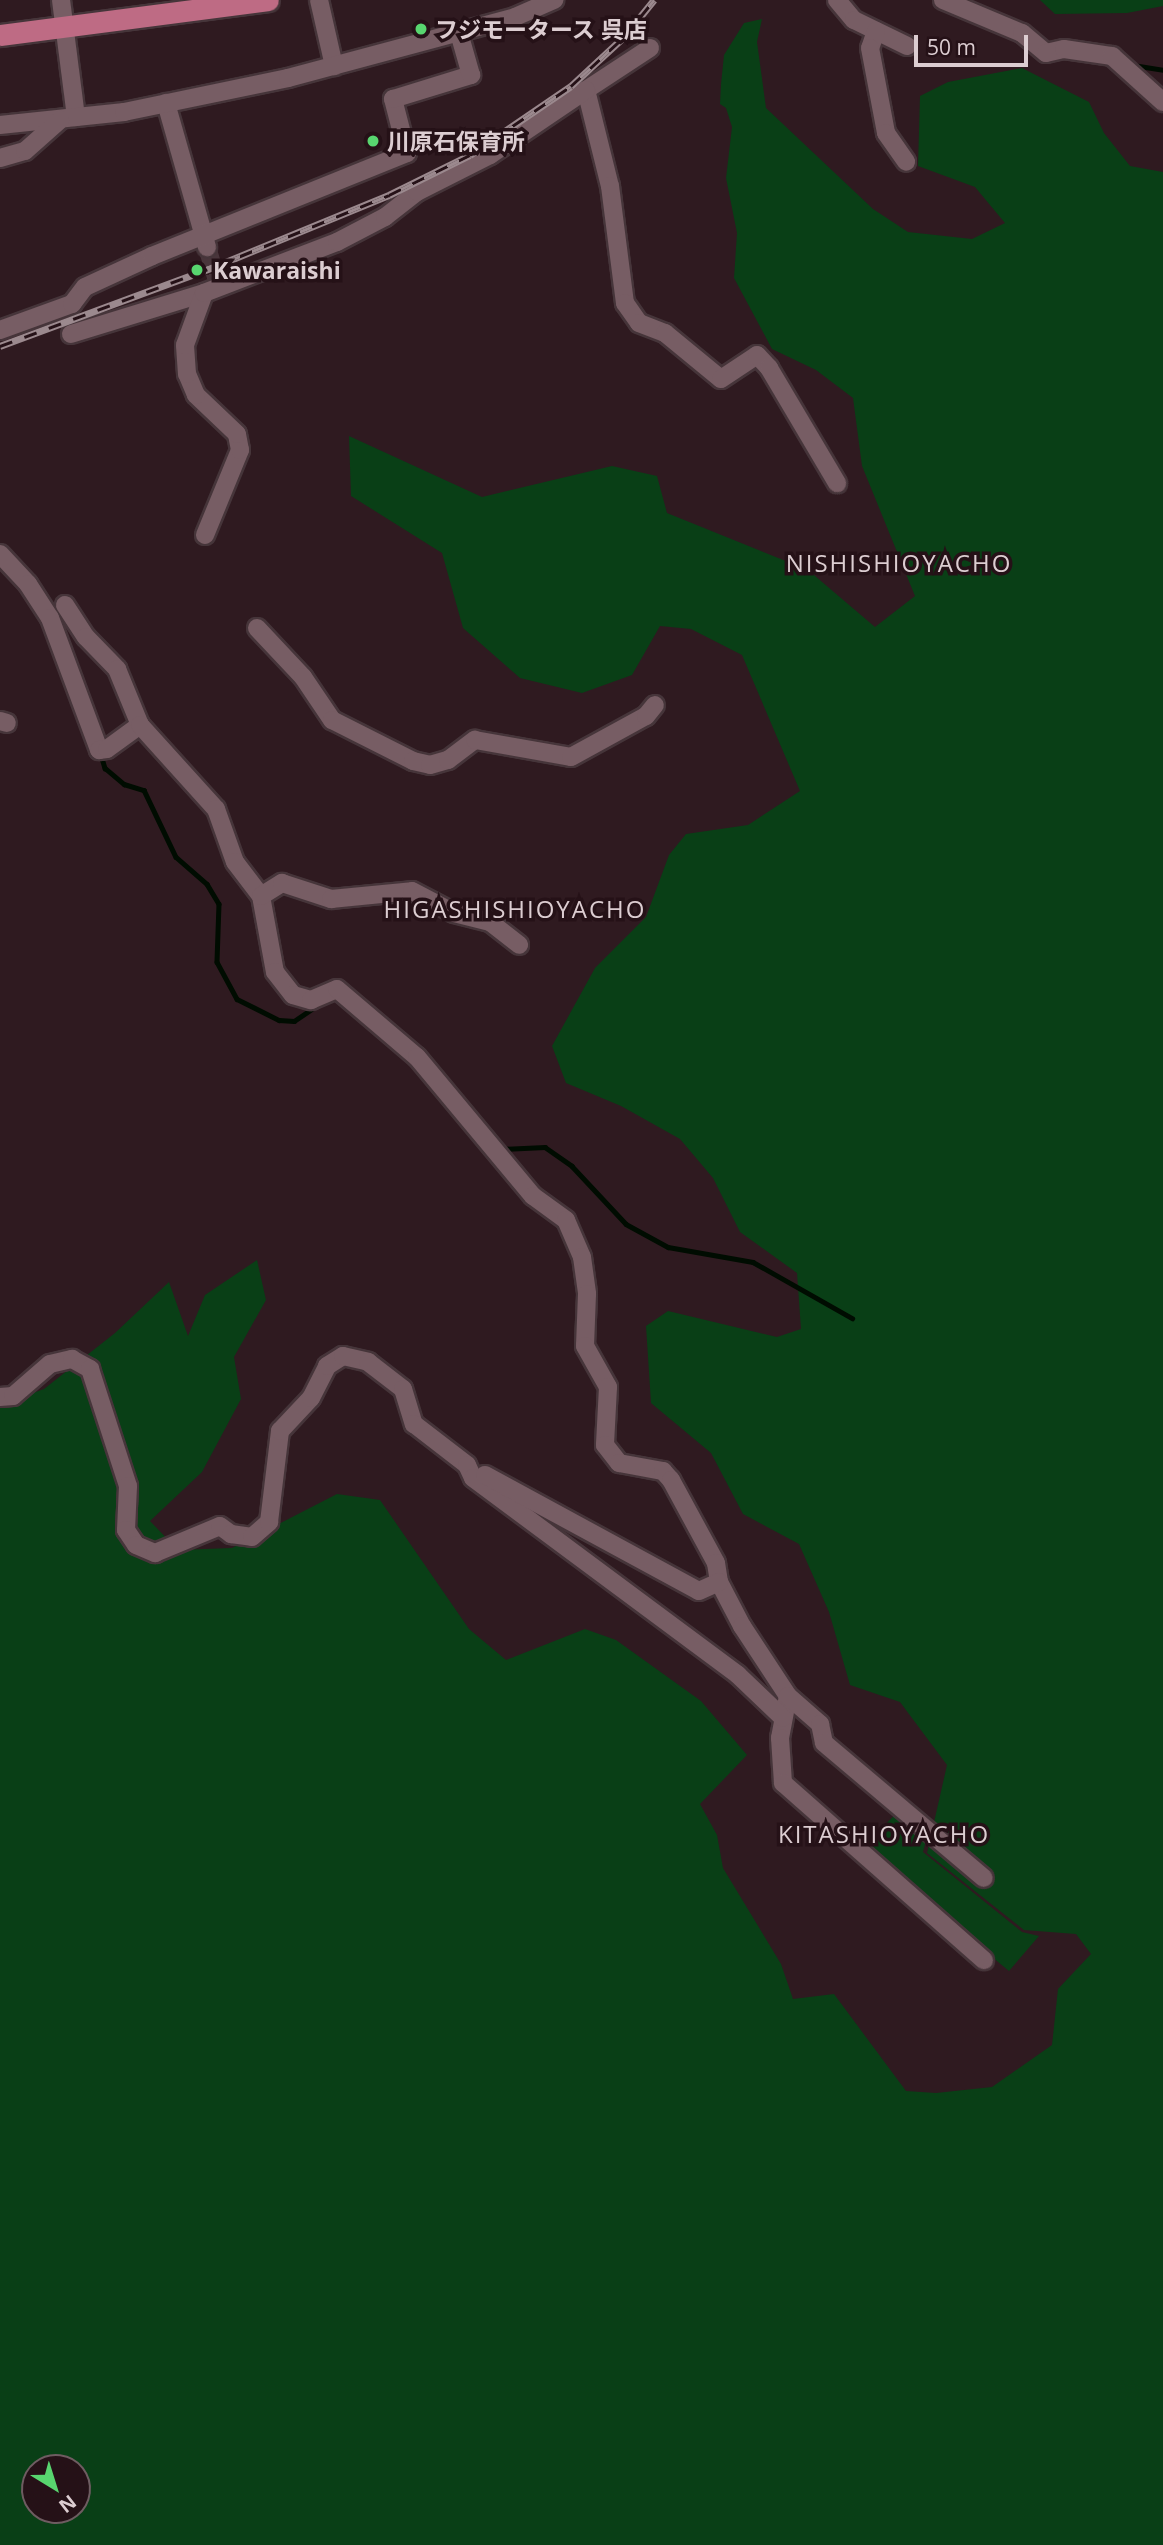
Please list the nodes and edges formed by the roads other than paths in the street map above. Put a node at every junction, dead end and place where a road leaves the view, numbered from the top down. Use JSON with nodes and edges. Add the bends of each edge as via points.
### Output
{"nodes":[{"id":1,"x":61,"y":0,"type":"edge"},
{"id":2,"x":268,"y":0,"type":"edge"},
{"id":3,"x":319,"y":0,"type":"edge"},
{"id":4,"x":554,"y":0,"type":"edge"},
{"id":5,"x":837,"y":0,"type":"edge"},
{"id":6,"x":943,"y":0,"type":"edge"},
{"id":7,"x":66,"y":27,"type":"junction"},
{"id":8,"x":876,"y":31,"type":"junction"},
{"id":9,"x":459,"y":33,"type":"junction"},
{"id":10,"x":0,"y":35,"type":"edge"},
{"id":11,"x":907,"y":46,"type":"dead end"},
{"id":12,"x":650,"y":48,"type":"dead end"},
{"id":13,"x":334,"y":65,"type":"junction"},
{"id":14,"x":586,"y":90,"type":"junction"},
{"id":15,"x":1163,"y":102,"type":"edge"},
{"id":16,"x":166,"y":103,"type":"junction"},
{"id":17,"x":68,"y":119,"type":"junction"},
{"id":18,"x":0,"y":125,"type":"edge"},
{"id":19,"x":0,"y":158,"type":"edge"},
{"id":20,"x":906,"y":162,"type":"dead end"},
{"id":21,"x":206,"y":242,"type":"junction"},
{"id":22,"x":204,"y":293,"type":"junction"},
{"id":23,"x":0,"y":330,"type":"edge"},
{"id":24,"x":71,"y":334,"type":"dead end"},
{"id":25,"x":837,"y":483,"type":"dead end"},
{"id":26,"x":205,"y":535,"type":"dead end"},
{"id":27,"x":0,"y":554,"type":"edge"},
{"id":28,"x":65,"y":605,"type":"dead end"},
{"id":29,"x":257,"y":628,"type":"dead end"},
{"id":30,"x":655,"y":705,"type":"dead end"},
{"id":31,"x":140,"y":725,"type":"junction"},
{"id":32,"x":261,"y":896,"type":"junction"},
{"id":33,"x":519,"y":945,"type":"dead end"},
{"id":34,"x":0,"y":1397,"type":"edge"},
{"id":35,"x":467,"y":1465,"type":"junction"},
{"id":36,"x":719,"y":1581,"type":"junction"},
{"id":37,"x":788,"y":1696,"type":"junction"},
{"id":38,"x":783,"y":1718,"type":"junction"},
{"id":39,"x":984,"y":1878,"type":"dead end"},
{"id":40,"x":984,"y":1960,"type":"dead end"}],
"edges":[{"from":1,"to":7,"type":"street"},
{"from":2,"to":7,"type":"highway"},
{"from":3,"to":13,"type":"street"},
{"from":4,"to":9,"type":"street"},
{"from":5,"to":8,"type":"street","via":[[854,20]]},
{"from":6,"to":15,"type":"street","via":[[1022,33],[1046,53],[1064,49],[1120,63]]},
{"from":7,"to":10,"type":"highway"},
{"from":7,"to":17,"type":"street"},
{"from":8,"to":11,"type":"street"},
{"from":8,"to":20,"type":"street","via":[[870,48],[886,132]]},
{"from":9,"to":13,"type":"street"},
{"from":9,"to":21,"type":"street","via":[[471,75],[393,99],[407,153]]},
{"from":12,"to":14,"type":"street"},
{"from":13,"to":16,"type":"street"},
{"from":14,"to":22,"type":"street","via":[[490,155],[417,192],[385,218],[337,242]]},
{"from":14,"to":25,"type":"street","via":[[610,186],[619,270],[632,317],[665,333],[721,379],[757,355]]},
{"from":16,"to":17,"type":"street"},
{"from":16,"to":21,"type":"street"},
{"from":17,"to":18,"type":"street"},
{"from":17,"to":19,"type":"street","via":[[25,151]]},
{"from":21,"to":23,"type":"street","via":[[85,287],[72,304]]},
{"from":22,"to":24,"type":"street"},
{"from":22,"to":26,"type":"street","via":[[185,345],[187,374],[196,395],[237,434],[240,450]]},
{"from":27,"to":31,"type":"street","via":[[28,584],[50,618],[99,750],[107,750]]},
{"from":28,"to":31,"type":"street","via":[[86,637],[117,669]]},
{"from":29,"to":30,"type":"street","via":[[303,677],[332,720],[422,763],[448,760],[475,740],[571,757],[646,716]]},
{"from":31,"to":32,"type":"street","via":[[216,809],[235,862]]},
{"from":32,"to":33,"type":"street","via":[[282,883],[331,899],[412,891],[454,913],[490,922]]},
{"from":32,"to":36,"type":"street","via":[[275,972],[293,995],[311,1000],[337,989],[418,1057],[533,1196],[566,1220],[582,1257],[587,1294],[585,1346],[608,1387],[605,1445],[619,1463],[663,1471],[671,1480],[716,1563]]},
{"from":34,"to":35,"type":"street","via":[[13,1396],[50,1364],[72,1359],[90,1369],[128,1486],[126,1530],[136,1545],[155,1553],[220,1526],[231,1534],[252,1537],[269,1521],[280,1431],[311,1398],[327,1366],[343,1356],[383,1370],[402,1389],[414,1424]]},
{"from":35,"to":36,"type":"street","via":[[699,1591]]},
{"from":35,"to":38,"type":"street","via":[[473,1478],[738,1675]]},
{"from":36,"to":37,"type":"street"},
{"from":37,"to":38,"type":"street"},
{"from":37,"to":39,"type":"street","via":[[820,1724],[824,1743]]},
{"from":38,"to":40,"type":"street","via":[[783,1783]]}]}
